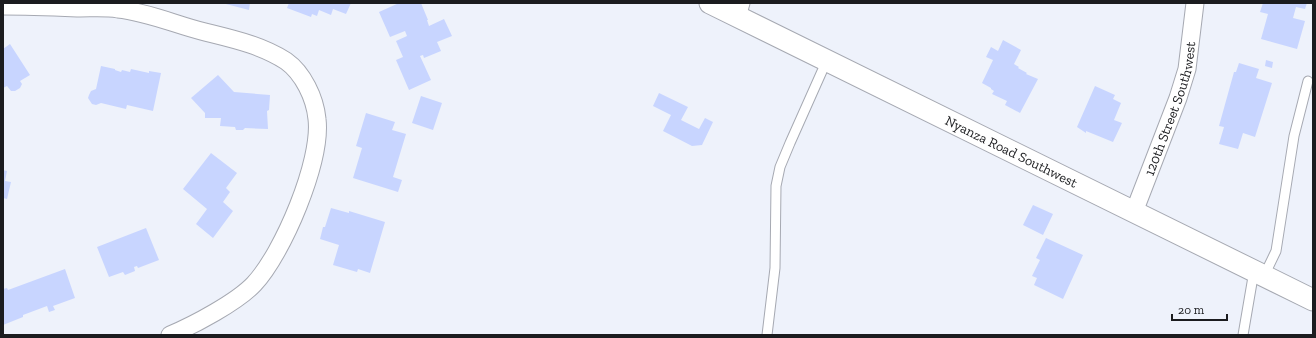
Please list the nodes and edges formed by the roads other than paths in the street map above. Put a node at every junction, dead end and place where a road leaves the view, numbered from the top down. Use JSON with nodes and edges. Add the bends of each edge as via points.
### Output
{"nodes":[{"id":1,"x":710,"y":3,"type":"edge"},
{"id":2,"x":1195,"y":3,"type":"edge"},
{"id":3,"x":3,"y":6,"type":"edge"},
{"id":4,"x":739,"y":10,"type":"edge"},
{"id":5,"x":826,"y":60,"type":"junction"},
{"id":6,"x":1308,"y":81,"type":"dead end"},
{"id":7,"x":1134,"y":212,"type":"junction"},
{"id":8,"x":1259,"y":274,"type":"junction"},
{"id":9,"x":1313,"y":300,"type":"edge"},
{"id":10,"x":170,"y":335,"type":"edge"},
{"id":11,"x":767,"y":335,"type":"edge"},
{"id":12,"x":1243,"y":335,"type":"edge"}],
"edges":[{"from":1,"to":4,"type":"street","name":"Nyanza Road Southwest"},
{"from":2,"to":7,"type":"street","name":"120th Street Southwest","via":[[1186,69],[1178,98]]},
{"from":3,"to":10,"type":"street","via":[[117,9],[137,12],[254,45],[296,69],[307,88],[317,118],[317,133],[304,190],[282,243],[262,275],[236,299],[186,329]]},
{"from":4,"to":5,"type":"street","name":"Nyanza Road Southwest"},
{"from":5,"to":7,"type":"street","name":"Nyanza Road Southwest"},
{"from":5,"to":11,"type":"lane","via":[[780,167],[776,186],[775,268]]},
{"from":6,"to":8,"type":"lane","via":[[1294,136],[1276,252]]},
{"from":7,"to":8,"type":"street","name":"Nyanza Road Southwest"},
{"from":8,"to":9,"type":"street","name":"Nyanza Road Southwest"},
{"from":8,"to":12,"type":"lane"}]}
